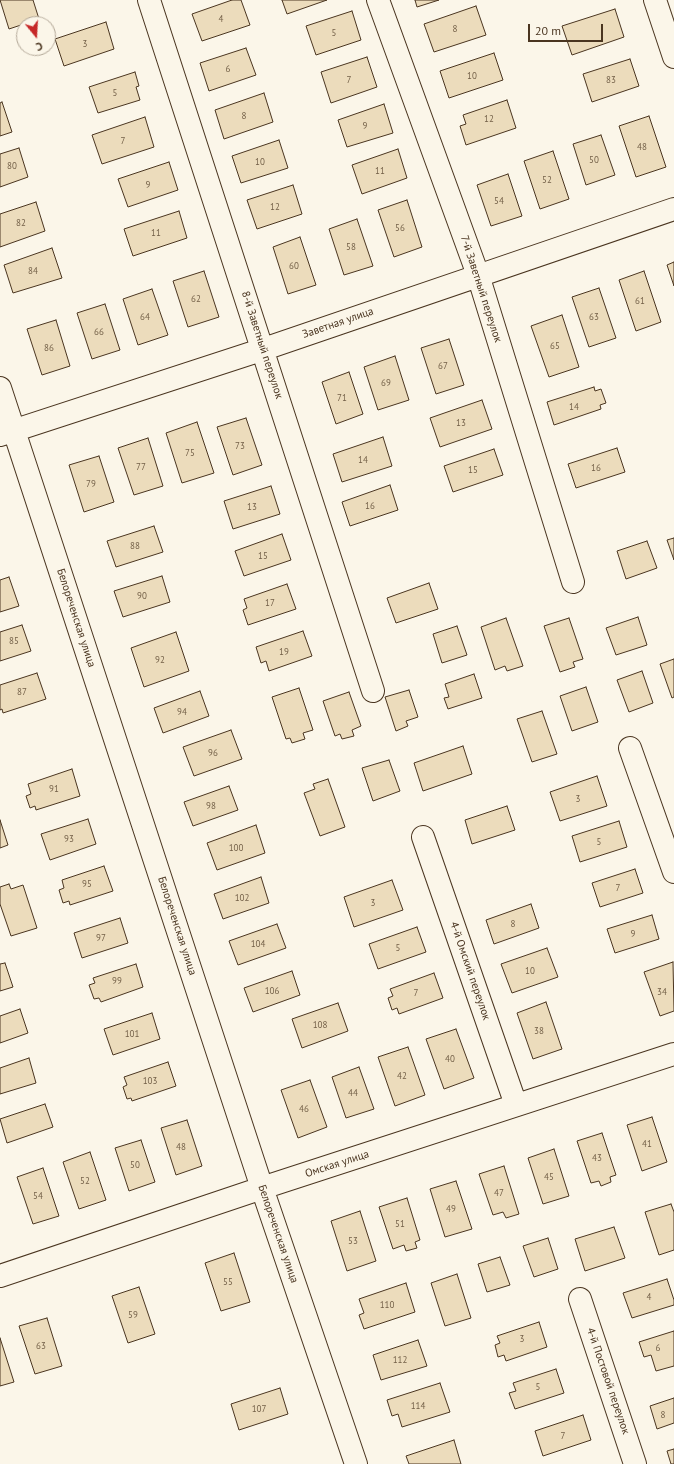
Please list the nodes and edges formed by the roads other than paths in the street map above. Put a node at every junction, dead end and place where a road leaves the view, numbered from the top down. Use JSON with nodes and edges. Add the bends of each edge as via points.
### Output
{"nodes":[{"id":1,"x":149,"y":0,"type":"edge"},
{"id":2,"x":378,"y":0,"type":"edge"},
{"id":3,"x":655,"y":0,"type":"edge"},
{"id":4,"x":674,"y":57,"type":"edge"},
{"id":5,"x":674,"y":209,"type":"edge"},
{"id":6,"x":478,"y":275,"type":"junction"},
{"id":7,"x":264,"y":349,"type":"junction"},
{"id":8,"x":0,"y":388,"type":"edge"},
{"id":9,"x":7,"y":432,"type":"edge"},
{"id":10,"x":573,"y":582,"type":"dead end"},
{"id":11,"x":373,"y":691,"type":"dead end"},
{"id":12,"x":630,"y":748,"type":"dead end"},
{"id":13,"x":423,"y":837,"type":"dead end"},
{"id":14,"x":674,"y":872,"type":"edge"},
{"id":15,"x":674,"y":1054,"type":"edge"},
{"id":16,"x":516,"y":1105,"type":"junction"},
{"id":17,"x":262,"y":1188,"type":"junction"},
{"id":18,"x":0,"y":1276,"type":"edge"},
{"id":19,"x":580,"y":1299,"type":"dead end"},
{"id":20,"x":356,"y":1464,"type":"edge"},
{"id":21,"x":635,"y":1464,"type":"edge"}],
"edges":[{"from":1,"to":7,"type":"street","name":"8-й Заветный переулок"},
{"from":2,"to":6,"type":"street","name":"7-й Заветный переулок"},
{"from":3,"to":4,"type":"street"},
{"from":5,"to":6,"type":"street","name":"Заветная улица"},
{"from":6,"to":7,"type":"street","name":"Заветная улица"},
{"from":6,"to":10,"type":"street","name":"7-й Заветный переулок"},
{"from":7,"to":9,"type":"street","name":"Заветная улица"},
{"from":7,"to":11,"type":"street","name":"8-й Заветный переулок"},
{"from":8,"to":9,"type":"street","name":"Белореченская улица"},
{"from":9,"to":17,"type":"street","name":"Белореченская улица"},
{"from":12,"to":14,"type":"street"},
{"from":13,"to":16,"type":"street","name":"4-й Омский переулок"},
{"from":15,"to":16,"type":"street","name":"Омская улица"},
{"from":16,"to":17,"type":"street","name":"Омская улица"},
{"from":17,"to":18,"type":"street","name":"Омская улица"},
{"from":17,"to":20,"type":"street","name":"Белореченская улица"},
{"from":19,"to":21,"type":"street","name":"4-й Постовой переулок"}]}
